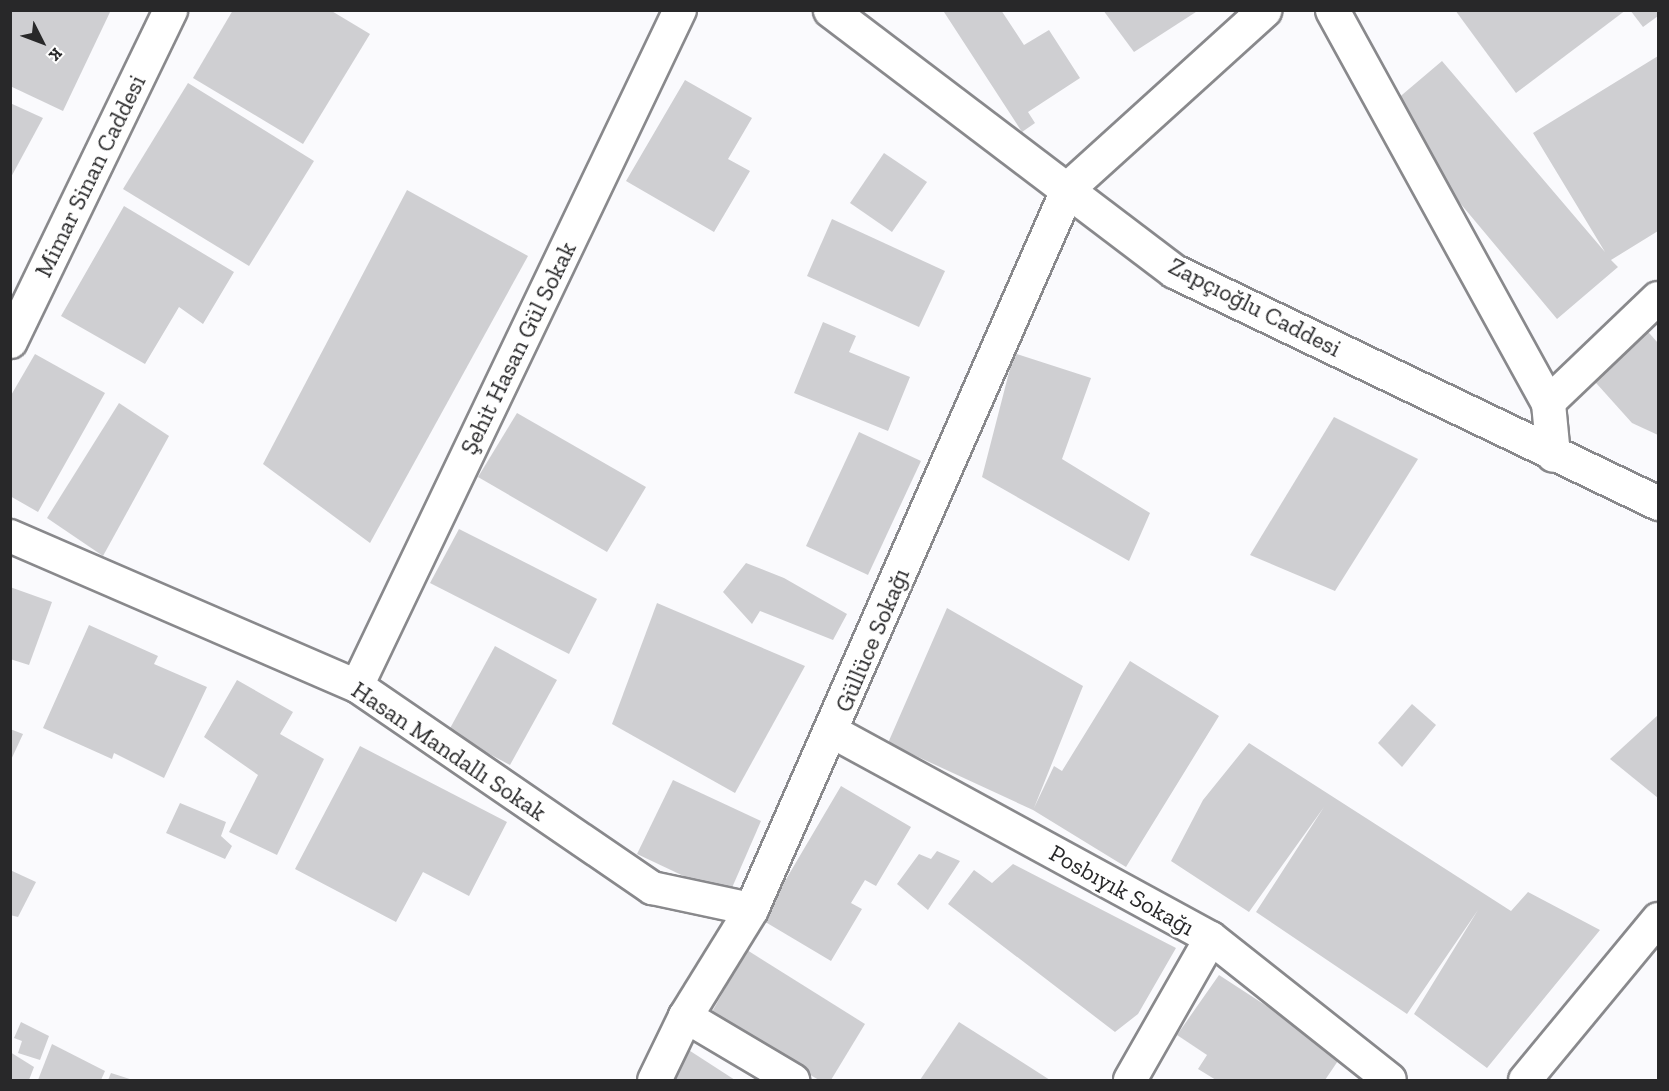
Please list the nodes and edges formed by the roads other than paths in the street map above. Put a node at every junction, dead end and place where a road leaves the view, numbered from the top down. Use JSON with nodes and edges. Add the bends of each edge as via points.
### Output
{"nodes":[{"id":1,"x":170,"y":10,"type":"edge"},
{"id":2,"x":680,"y":10,"type":"edge"},
{"id":3,"x":830,"y":10,"type":"edge"},
{"id":4,"x":1264,"y":10,"type":"edge"},
{"id":5,"x":1332,"y":10,"type":"edge"},
{"id":6,"x":1068,"y":188,"type":"junction"},
{"id":7,"x":1659,"y":298,"type":"edge"},
{"id":8,"x":10,"y":341,"type":"edge"},
{"id":9,"x":1548,"y":403,"type":"junction"},
{"id":10,"x":1553,"y":455,"type":"junction"},
{"id":11,"x":1659,"y":502,"type":"edge"},
{"id":12,"x":10,"y":536,"type":"edge"},
{"id":13,"x":357,"y":686,"type":"junction"},
{"id":14,"x":833,"y":732,"type":"junction"},
{"id":15,"x":751,"y":909,"type":"junction"},
{"id":16,"x":1211,"y":938,"type":"junction"},
{"id":17,"x":1653,"y":939,"type":"edge"},
{"id":18,"x":685,"y":1016,"type":"junction"},
{"id":19,"x":654,"y":1080,"type":"edge"},
{"id":20,"x":793,"y":1080,"type":"edge"},
{"id":21,"x":1130,"y":1080,"type":"edge"},
{"id":22,"x":1390,"y":1080,"type":"edge"},
{"id":23,"x":1525,"y":1080,"type":"edge"}],
"edges":[{"from":1,"to":8,"type":"street","name":"Mimar Sinan Caddesi"},
{"from":2,"to":13,"type":"street","name":"Şehit Hasan Gül Sokak"},
{"from":3,"to":6,"type":"street","name":"Zapçıoğlu Caddesi"},
{"from":4,"to":6,"type":"street"},
{"from":5,"to":9,"type":"street"},
{"from":6,"to":10,"type":"street","name":"Zapçıoğlu Caddesi","via":[[1174,271],[1452,400]]},
{"from":6,"to":14,"type":"street","name":"Güllüce Sokağı"},
{"from":7,"to":9,"type":"street"},
{"from":9,"to":10,"type":"street"},
{"from":10,"to":11,"type":"street","name":"Zapçıoğlu Caddesi"},
{"from":12,"to":13,"type":"street","name":"Hasan Mandallı Sokak"},
{"from":13,"to":15,"type":"street","name":"Hasan Mandallı Sokak","via":[[652,888]]},
{"from":14,"to":15,"type":"street","name":"Güllüce Sokağı"},
{"from":14,"to":16,"type":"street","name":"Posbıyık Sokağı"},
{"from":15,"to":18,"type":"street","name":"Güllüce Sokağı"},
{"from":16,"to":21,"type":"street"},
{"from":16,"to":22,"type":"street","name":"Posbıyık Sokağı"},
{"from":17,"to":23,"type":"street"},
{"from":18,"to":19,"type":"street","name":"Güllüce Sokağı"},
{"from":18,"to":20,"type":"street"}]}
